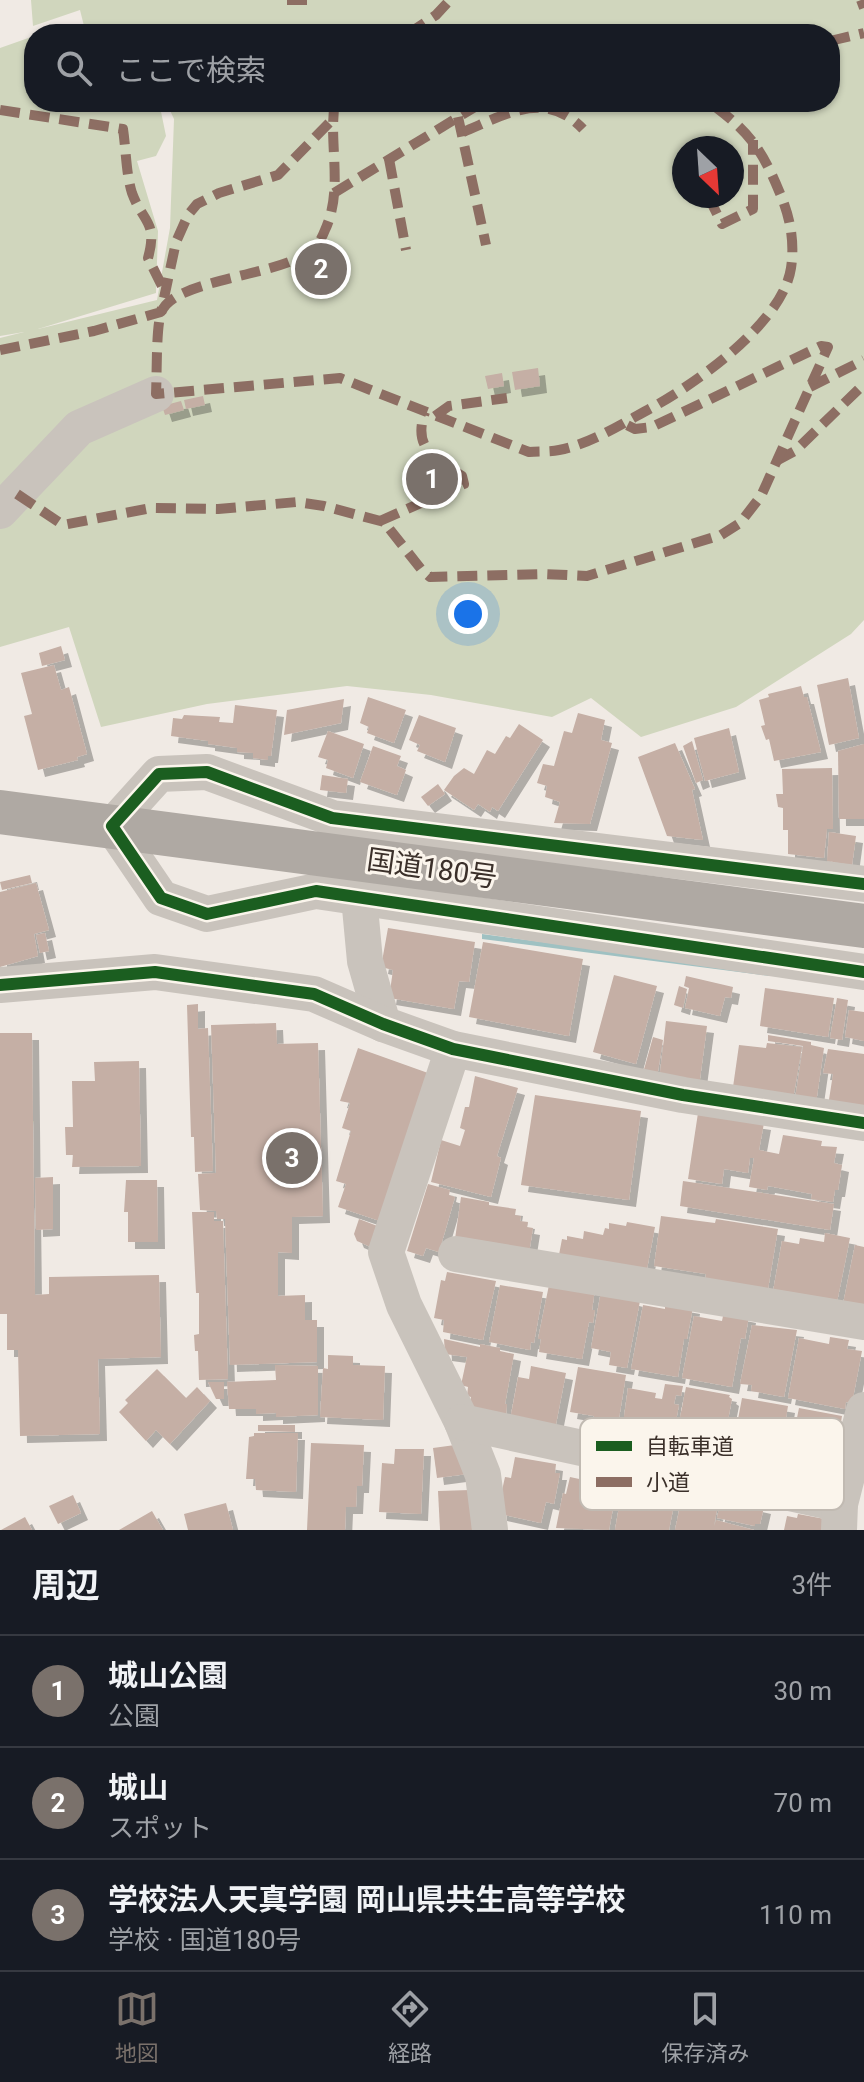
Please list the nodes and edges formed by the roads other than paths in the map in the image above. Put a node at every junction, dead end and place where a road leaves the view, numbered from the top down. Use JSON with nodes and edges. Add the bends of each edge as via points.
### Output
{"nodes":[{"id":1,"x":156,"y":394,"type":"dead end"},
{"id":2,"x":0,"y":511,"type":"edge"},
{"id":3,"x":0,"y":812,"type":"edge"},
{"id":4,"x":112,"y":826,"type":"junction"},
{"id":5,"x":864,"y":884,"type":"edge"},
{"id":6,"x":359,"y":897,"type":"junction"},
{"id":7,"x":864,"y":926,"type":"edge"},
{"id":8,"x":864,"y":972,"type":"edge"},
{"id":9,"x":0,"y":985,"type":"edge"},
{"id":10,"x":383,"y":1024,"type":"junction"},
{"id":11,"x":453,"y":1049,"type":"junction"},
{"id":12,"x":864,"y":1123,"type":"edge"},
{"id":13,"x":456,"y":1254,"type":"dead end"},
{"id":14,"x":864,"y":1322,"type":"edge"},
{"id":15,"x":864,"y":1410,"type":"edge"},
{"id":16,"x":462,"y":1422,"type":"junction"},
{"id":17,"x":580,"y":1452,"type":"edge"},
{"id":18,"x":844,"y":1499,"type":"edge"},
{"id":19,"x":812,"y":1510,"type":"edge"},
{"id":20,"x":840,"y":1517,"type":"edge"},
{"id":21,"x":490,"y":1530,"type":"edge"}],
"edges":[{"from":1,"to":2,"type":"street","via":[[79,428]]},
{"from":3,"to":4,"type":"highway","name":"国道180号"},
{"from":4,"to":5,"type":"street","via":[[159,774],[207,772],[332,818]]},
{"from":4,"to":6,"type":"street","via":[[161,898],[207,914],[316,891]]},
{"from":4,"to":7,"type":"highway","name":"国道180号"},
{"from":6,"to":8,"type":"street"},
{"from":6,"to":10,"type":"street","via":[[365,961]]},
{"from":9,"to":10,"type":"street","via":[[155,972],[314,994]]},
{"from":10,"to":11,"type":"street"},
{"from":11,"to":12,"type":"street","via":[[683,1095]]},
{"from":11,"to":16,"type":"street","via":[[386,1252],[404,1305]]},
{"from":13,"to":14,"type":"street"},
{"from":15,"to":18,"type":"street"},
{"from":16,"to":17,"type":"street"},
{"from":16,"to":21,"type":"street","via":[[483,1475]]},
{"from":19,"to":20,"type":"street"}]}
